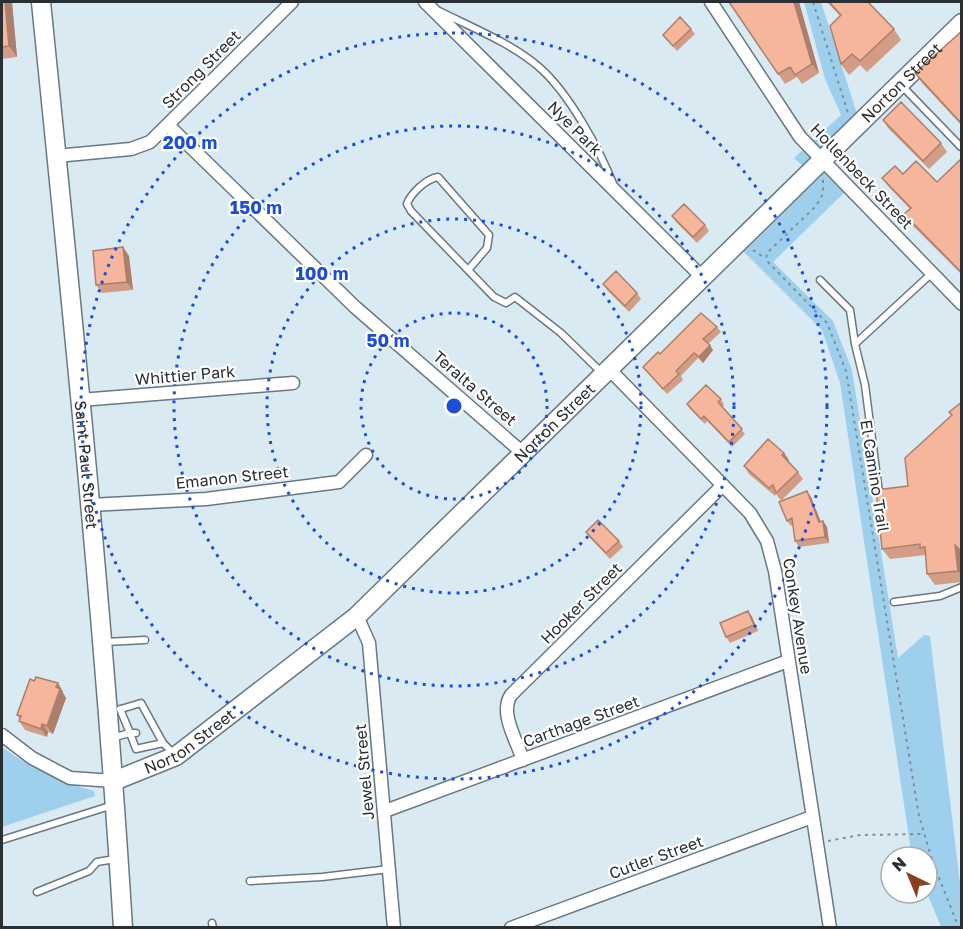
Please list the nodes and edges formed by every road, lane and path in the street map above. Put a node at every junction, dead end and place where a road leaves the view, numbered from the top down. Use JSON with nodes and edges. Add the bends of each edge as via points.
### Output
{"nodes":[{"id":1,"x":41,"y":2,"type":"edge"},
{"id":2,"x":292,"y":2,"type":"edge"},
{"id":3,"x":711,"y":2,"type":"edge"},
{"id":4,"x":813,"y":2,"type":"edge"},
{"id":5,"x":427,"y":4,"type":"edge"},
{"id":6,"x":962,"y":23,"type":"edge"},
{"id":7,"x":900,"y":84,"type":"junction"},
{"id":8,"x":849,"y":116,"type":"dead end"},
{"id":9,"x":168,"y":124,"type":"junction"},
{"id":10,"x":961,"y":147,"type":"edge"},
{"id":11,"x":56,"y":156,"type":"junction"},
{"id":12,"x":817,"y":164,"type":"junction"},
{"id":13,"x":617,"y":193,"type":"junction"},
{"id":14,"x":468,"y":270,"type":"junction"},
{"id":15,"x":932,"y":273,"type":"junction"},
{"id":16,"x":702,"y":277,"type":"junction"},
{"id":17,"x":820,"y":280,"type":"dead end"},
{"id":18,"x":962,"y":304,"type":"edge"},
{"id":19,"x":855,"y":344,"type":"junction"},
{"id":20,"x":607,"y":372,"type":"junction"},
{"id":21,"x":293,"y":382,"type":"dead end"},
{"id":22,"x":80,"y":400,"type":"junction"},
{"id":23,"x":524,"y":454,"type":"junction"},
{"id":24,"x":366,"y":455,"type":"dead end"},
{"id":25,"x":723,"y":485,"type":"junction"},
{"id":26,"x":879,"y":493,"type":"edge"},
{"id":27,"x":90,"y":505,"type":"junction"},
{"id":28,"x":962,"y":587,"type":"edge"},
{"id":29,"x":894,"y":602,"type":"dead end"},
{"id":30,"x":357,"y":616,"type":"junction"},
{"id":31,"x":145,"y":640,"type":"dead end"},
{"id":32,"x":101,"y":643,"type":"junction"},
{"id":33,"x":788,"y":661,"type":"junction"},
{"id":34,"x":120,"y":712,"type":"junction"},
{"id":35,"x":133,"y":733,"type":"junction"},
{"id":36,"x":2,"y":735,"type":"edge"},
{"id":37,"x":110,"y":739,"type":"junction"},
{"id":38,"x":170,"y":750,"type":"junction"},
{"id":39,"x":524,"y":760,"type":"junction"},
{"id":40,"x":114,"y":782,"type":"junction"},
{"id":41,"x":115,"y":804,"type":"junction"},
{"id":42,"x":385,"y":812,"type":"junction"},
{"id":43,"x":812,"y":817,"type":"junction"},
{"id":44,"x":923,"y":834,"type":"junction"},
{"id":45,"x":2,"y":840,"type":"edge"},
{"id":46,"x":817,"y":844,"type":"junction"},
{"id":47,"x":118,"y":858,"type":"junction"},
{"id":48,"x":389,"y":869,"type":"junction"},
{"id":49,"x":250,"y":881,"type":"dead end"},
{"id":50,"x":37,"y":892,"type":"dead end"},
{"id":51,"x":123,"y":927,"type":"edge"},
{"id":52,"x":394,"y":927,"type":"edge"},
{"id":53,"x":511,"y":927,"type":"edge"},
{"id":54,"x":830,"y":927,"type":"edge"},
{"id":55,"x":959,"y":927,"type":"edge"}],
"edges":[{"from":1,"to":11,"type":"main road","name":"Saint Paul Street"},
{"from":2,"to":9,"type":"street","name":"Strong Street"},
{"from":3,"to":12,"type":"street","name":"Hollenbeck Street"},
{"from":4,"to":8,"type":"path"},
{"from":5,"to":13,"type":"street","name":"Nye Park"},
{"from":5,"to":13,"type":"lane","via":[[499,41],[540,68],[601,152]]},
{"from":6,"to":7,"type":"main road","name":"Norton Street"},
{"from":7,"to":10,"type":"lane"},
{"from":7,"to":12,"type":"main road","name":"Norton Street"},
{"from":9,"to":11,"type":"street","name":"Strong Street","via":[[139,148]]},
{"from":9,"to":23,"type":"street","name":"Teralta Street","via":[[355,307]]},
{"from":11,"to":22,"type":"main road","name":"Saint Paul Street"},
{"from":12,"to":15,"type":"street","name":"Hollenbeck Street"},
{"from":12,"to":16,"type":"main road","name":"Norton Street"},
{"from":12,"to":44,"type":"path","name":"El Camino Trail","via":[[823,179],[820,200],[767,253],[766,260],[827,323],[846,371]]},
{"from":13,"to":16,"type":"street","name":"Nye Park"},
{"from":14,"to":14,"type":"lane","via":[[407,204],[430,178],[438,177],[489,235],[487,248]]},
{"from":14,"to":20,"type":"lane","via":[[494,297],[506,303],[515,297]]},
{"from":15,"to":18,"type":"street","name":"Hollenbeck Street"},
{"from":15,"to":19,"type":"lane"},
{"from":16,"to":20,"type":"main road","name":"Norton Street"},
{"from":17,"to":19,"type":"lane","via":[[850,310]]},
{"from":19,"to":26,"type":"lane","via":[[865,385]]},
{"from":20,"to":23,"type":"main road","name":"Norton Street"},
{"from":20,"to":25,"type":"street","name":"Conkey Avenue"},
{"from":21,"to":22,"type":"street","name":"Whittier Park"},
{"from":22,"to":27,"type":"main road","name":"Saint Paul Street"},
{"from":23,"to":30,"type":"main road","name":"Norton Street"},
{"from":24,"to":27,"type":"street","name":"Emanon Street","via":[[339,482],[206,499]]},
{"from":25,"to":33,"type":"street","name":"Conkey Avenue","via":[[750,513],[767,541]]},
{"from":25,"to":39,"type":"street","name":"Hooker Street","via":[[512,695],[506,710]]},
{"from":27,"to":32,"type":"main road","name":"Saint Paul Street"},
{"from":28,"to":29,"type":"lane","via":[[940,596]]},
{"from":30,"to":38,"type":"main road","name":"Norton Street"},
{"from":30,"to":42,"type":"street","name":"Jewel Street","via":[[369,643]]},
{"from":31,"to":32,"type":"lane"},
{"from":32,"to":34,"type":"main road","name":"Saint Paul Street"},
{"from":33,"to":39,"type":"street","name":"Carthage Street"},
{"from":33,"to":43,"type":"street","name":"Conkey Avenue"},
{"from":34,"to":35,"type":"lane"},
{"from":34,"to":37,"type":"main road","name":"Saint Paul Street"},
{"from":34,"to":38,"type":"lane","via":[[141,703],[153,731]]},
{"from":35,"to":37,"type":"lane"},
{"from":35,"to":38,"type":"lane","via":[[136,749]]},
{"from":36,"to":40,"type":"street","via":[[32,758],[70,778]]},
{"from":37,"to":40,"type":"main road","name":"Saint Paul Street"},
{"from":38,"to":40,"type":"main road","name":"Norton Street"},
{"from":39,"to":42,"type":"street","name":"Carthage Street"},
{"from":40,"to":41,"type":"main road","name":"Saint Paul Street"},
{"from":41,"to":45,"type":"lane"},
{"from":41,"to":47,"type":"main road","name":"Saint Paul Street"},
{"from":42,"to":48,"type":"street","name":"Jewel Street"},
{"from":43,"to":46,"type":"street","name":"Conkey Avenue"},
{"from":43,"to":53,"type":"street","name":"Cutler Street"},
{"from":44,"to":46,"type":"path","via":[[860,835]]},
{"from":44,"to":55,"type":"path","name":"El Camino Trail"},
{"from":46,"to":54,"type":"street","name":"Conkey Avenue"},
{"from":47,"to":50,"type":"lane","via":[[97,862],[89,872]]},
{"from":47,"to":51,"type":"main road","name":"Saint Paul Street"},
{"from":48,"to":49,"type":"lane"},
{"from":48,"to":52,"type":"street","name":"Jewel Street"}]}
